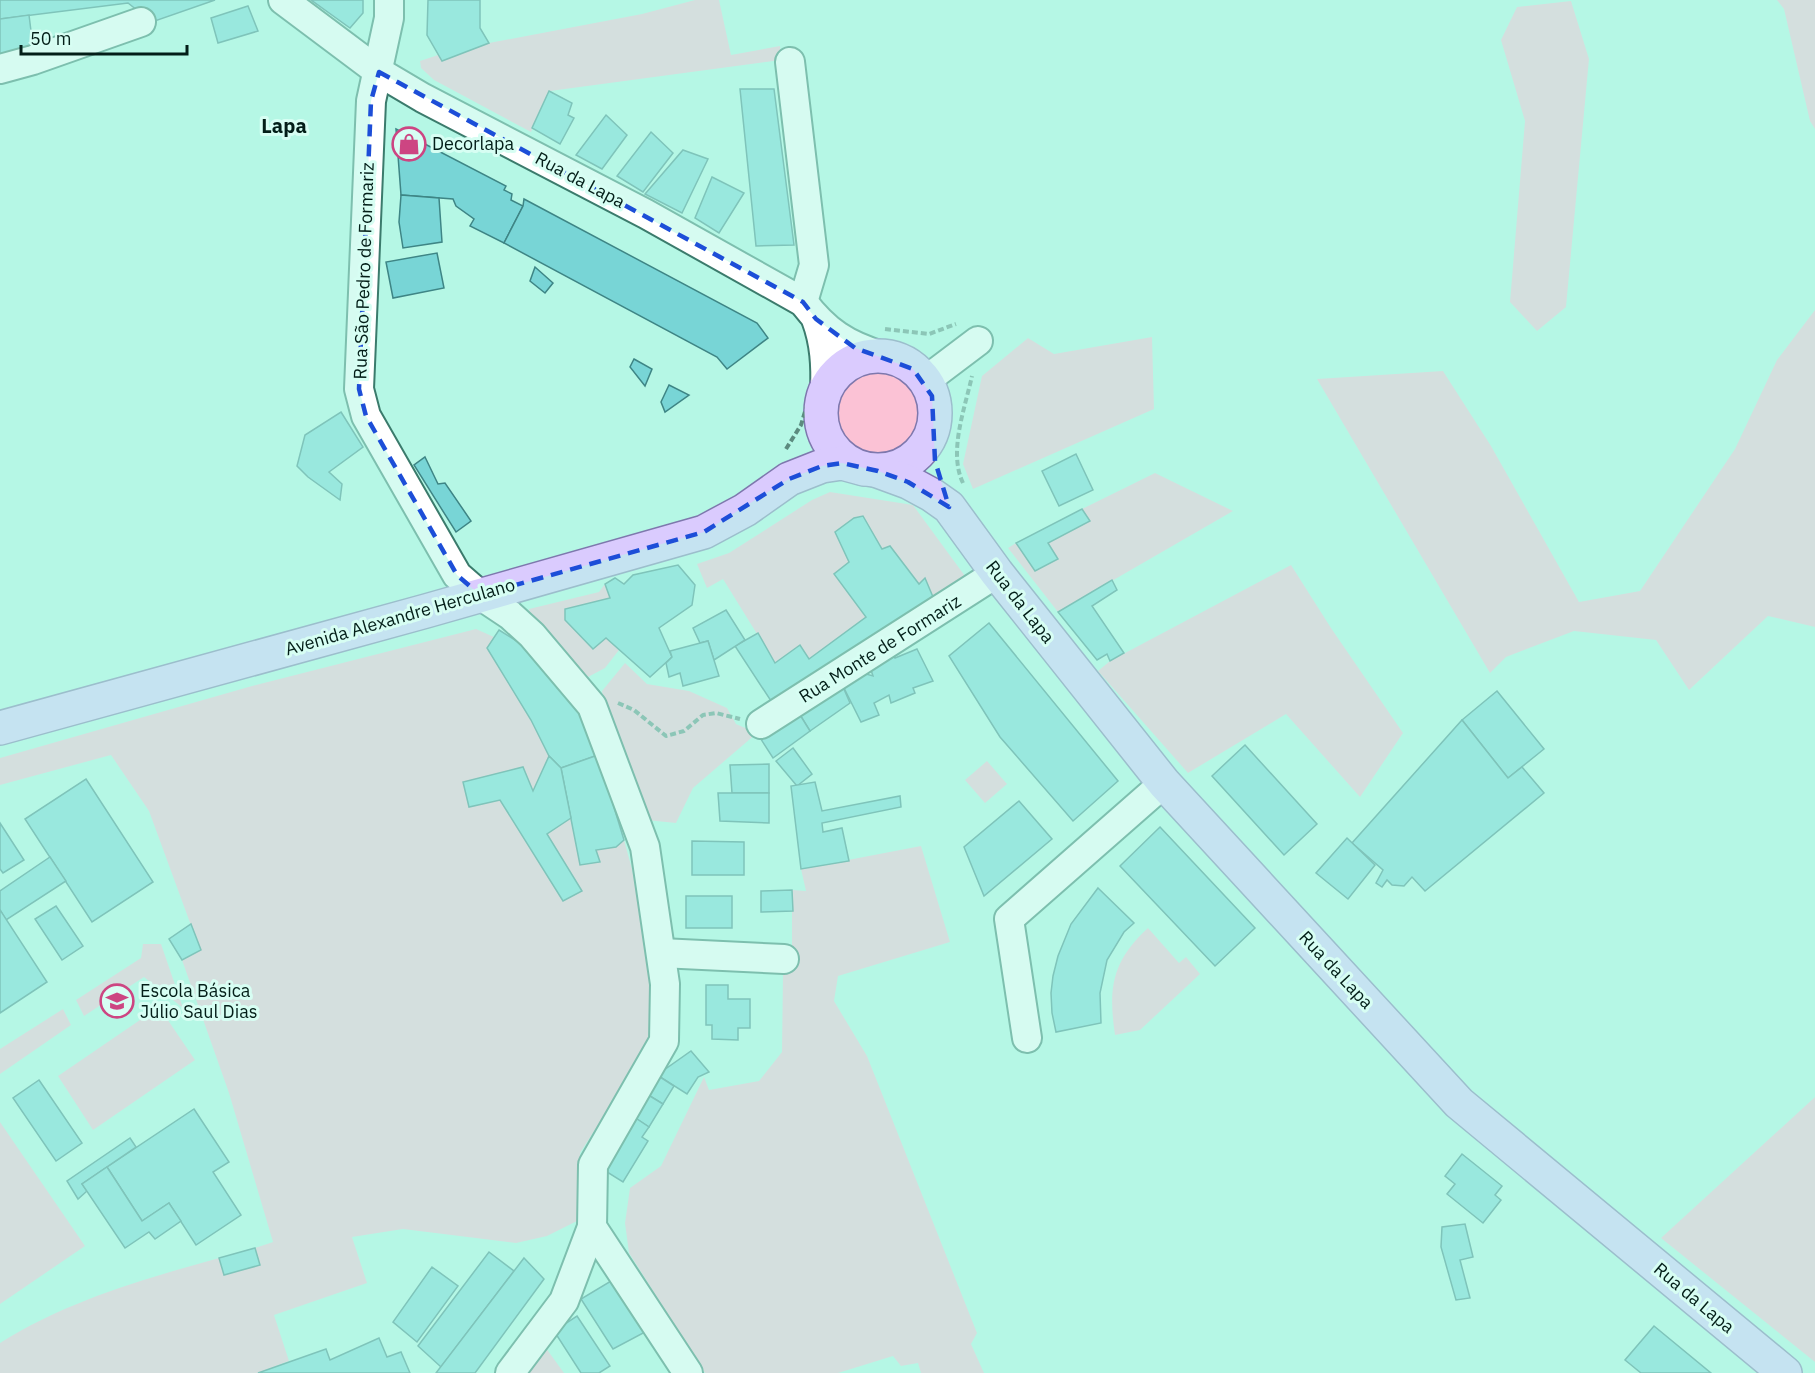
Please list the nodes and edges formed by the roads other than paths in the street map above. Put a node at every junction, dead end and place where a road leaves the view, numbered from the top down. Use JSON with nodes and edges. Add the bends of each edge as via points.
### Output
{"nodes":[{"id":1,"x":283,"y":0,"type":"edge"},
{"id":2,"x":389,"y":0,"type":"edge"},
{"id":3,"x":141,"y":22,"type":"dead end"},
{"id":4,"x":790,"y":62,"type":"dead end"},
{"id":5,"x":0,"y":69,"type":"edge"},
{"id":6,"x":379,"y":72,"type":"junction"},
{"id":7,"x":809,"y":311,"type":"junction"},
{"id":8,"x":967,"y":332,"type":"road end"},
{"id":9,"x":881,"y":342,"type":"junction"},
{"id":10,"x":925,"y":381,"type":"junction"},
{"id":11,"x":818,"y":399,"type":"junction"},
{"id":12,"x":932,"y":430,"type":"junction"},
{"id":13,"x":787,"y":465,"type":"junction"},
{"id":14,"x":871,"y":470,"type":"junction"},
{"id":15,"x":958,"y":500,"type":"junction"},
{"id":16,"x":997,"y":573,"type":"junction"},
{"id":17,"x":480,"y":595,"type":"junction"},
{"id":18,"x":761,"y":724,"type":"road end"},
{"id":19,"x":0,"y":728,"type":"edge"},
{"id":20,"x":1164,"y":783,"type":"junction"},
{"id":21,"x":661,"y":953,"type":"junction"},
{"id":22,"x":784,"y":959,"type":"dead end"},
{"id":23,"x":1027,"y":1038,"type":"dead end"},
{"id":24,"x":592,"y":1227,"type":"junction"},
{"id":25,"x":576,"y":1269,"type":"junction"},
{"id":26,"x":620,"y":1270,"type":"junction"},
{"id":27,"x":510,"y":1373,"type":"edge"},
{"id":28,"x":688,"y":1373,"type":"edge"},
{"id":29,"x":1785,"y":1373,"type":"edge"}],
"edges":[{"from":1,"to":6,"type":"street","name":"Rua da Lapa"},
{"from":2,"to":6,"type":"street","name":"Rua São Pedro de Formariz"},
{"from":3,"to":5,"type":"street","via":[[101,25]]},
{"from":4,"to":7,"type":"street","via":[[814,265]]},
{"from":6,"to":7,"type":"street","name":"Rua da Lapa","via":[[646,214]]},
{"from":6,"to":17,"type":"street","name":"Rua São Pedro de Formariz","via":[[371,101],[358,389],[366,416],[458,575]]},
{"from":7,"to":9,"type":"street","name":"Rua da Lapa","via":[[855,348]]},
{"from":7,"to":11,"type":"street","via":[[823,336],[826,367]]},
{"from":8,"to":10,"type":"street"},
{"from":9,"to":10,"type":"main road"},
{"from":9,"to":11,"type":"main road","via":[[865,358],[849,364],[835,376]]},
{"from":10,"to":12,"type":"main road","via":[[935,413]]},
{"from":11,"to":13,"type":"main road","name":"Avenida Alexandre Herculano","via":[[810,452]]},
{"from":11,"to":14,"type":"main road","via":[[827,440],[850,463]]},
{"from":12,"to":14,"type":"main road","via":[[925,445],[903,465]]},
{"from":12,"to":15,"type":"main road","name":"Rua da Lapa","via":[[935,461]]},
{"from":13,"to":14,"type":"main road","name":"Avenida Alexandre Herculano","via":[[842,463]]},
{"from":13,"to":17,"type":"main road","name":"Avenida Alexandre Herculano","via":[[745,510],[704,532]]},
{"from":14,"to":15,"type":"main road","name":"Rua da Lapa"},
{"from":15,"to":16,"type":"main road","name":"Rua da Lapa"},
{"from":16,"to":18,"type":"street","name":"Rua Monte de Formariz"},
{"from":16,"to":20,"type":"main road","name":"Rua da Lapa"},
{"from":17,"to":19,"type":"main road","name":"Avenida Alexandre Herculano"},
{"from":17,"to":21,"type":"street","name":"Rua São Pedro de Formariz","via":[[532,635],[592,706],[645,847]]},
{"from":20,"to":23,"type":"street","via":[[1009,919]]},
{"from":20,"to":29,"type":"main road","name":"Rua da Lapa","via":[[1459,1103]]},
{"from":21,"to":22,"type":"street"},
{"from":21,"to":24,"type":"street","name":"Rua São Pedro de Formariz","via":[[664,1041],[593,1165]]},
{"from":24,"to":25,"type":"street"},
{"from":24,"to":26,"type":"street"},
{"from":25,"to":26,"type":"street","via":[[603,1264]]},
{"from":25,"to":27,"type":"street","via":[[564,1301]]},
{"from":26,"to":28,"type":"street"}]}
